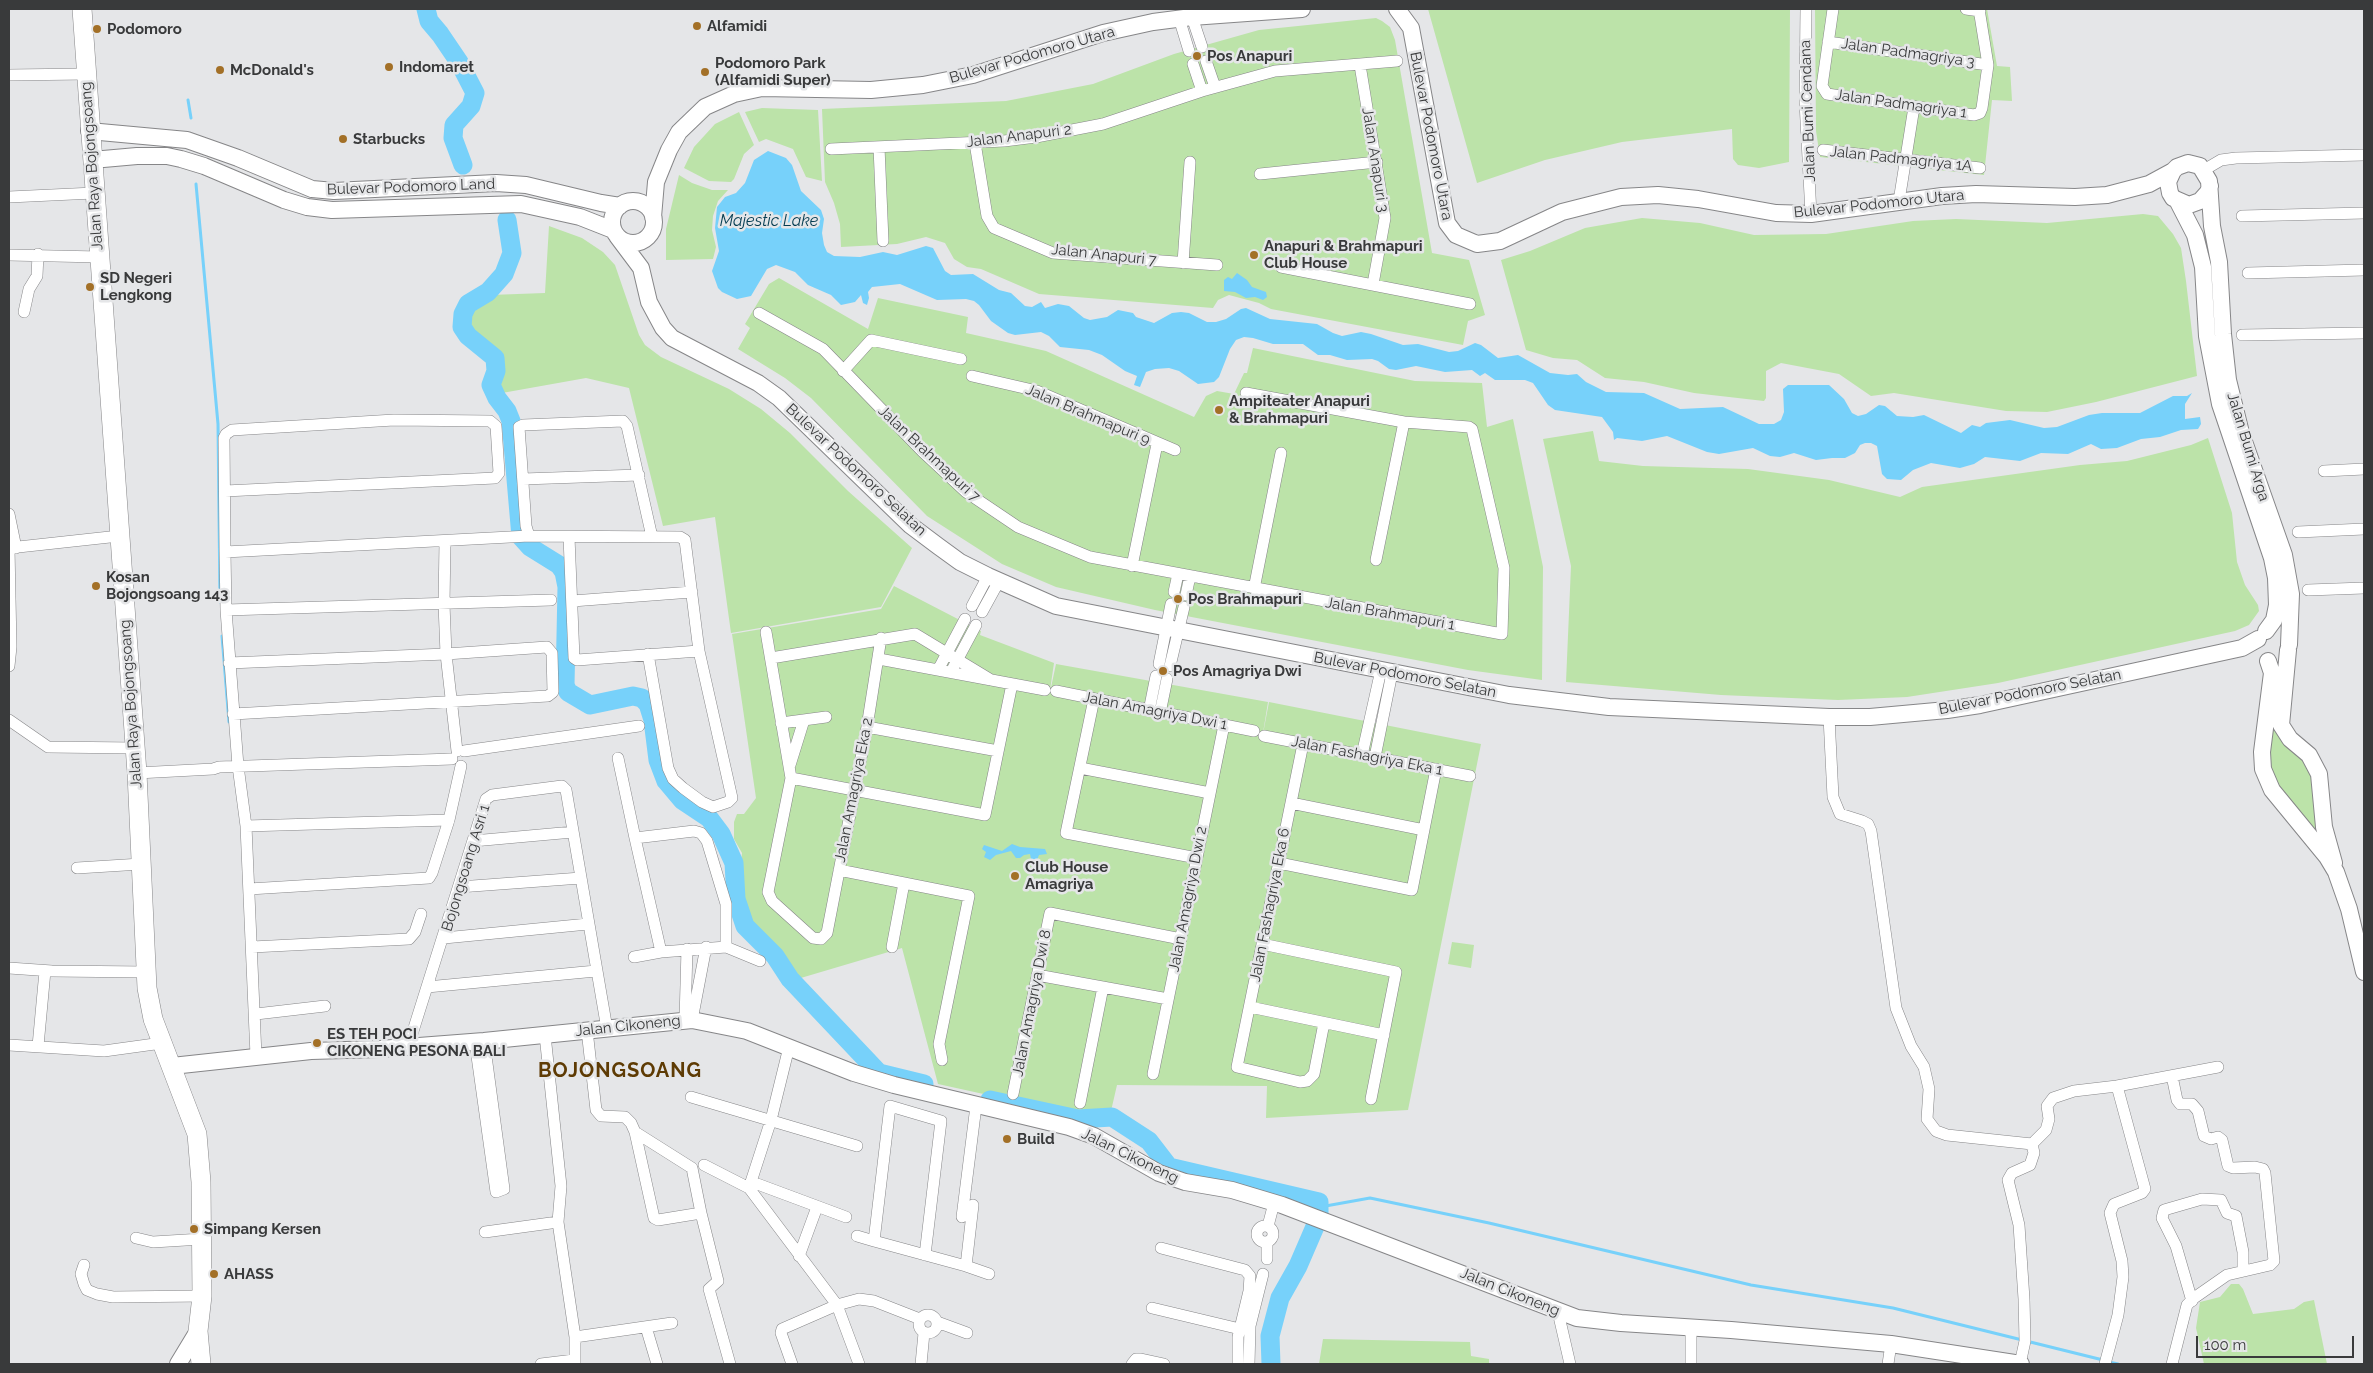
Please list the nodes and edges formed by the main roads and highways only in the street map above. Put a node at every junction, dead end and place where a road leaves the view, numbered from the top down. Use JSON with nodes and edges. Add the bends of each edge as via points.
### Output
{"nodes":[{"id":1,"x":82,"y":9,"type":"edge"},
{"id":2,"x":201,"y":1364,"type":"edge"}],
"edges":[{"from":1,"to":2,"type":"main road","name":"Jalan Raya Bojongsoang","via":[[136,763],[146,972],[149,1006],[197,1134],[202,1239],[198,1331]]}]}
